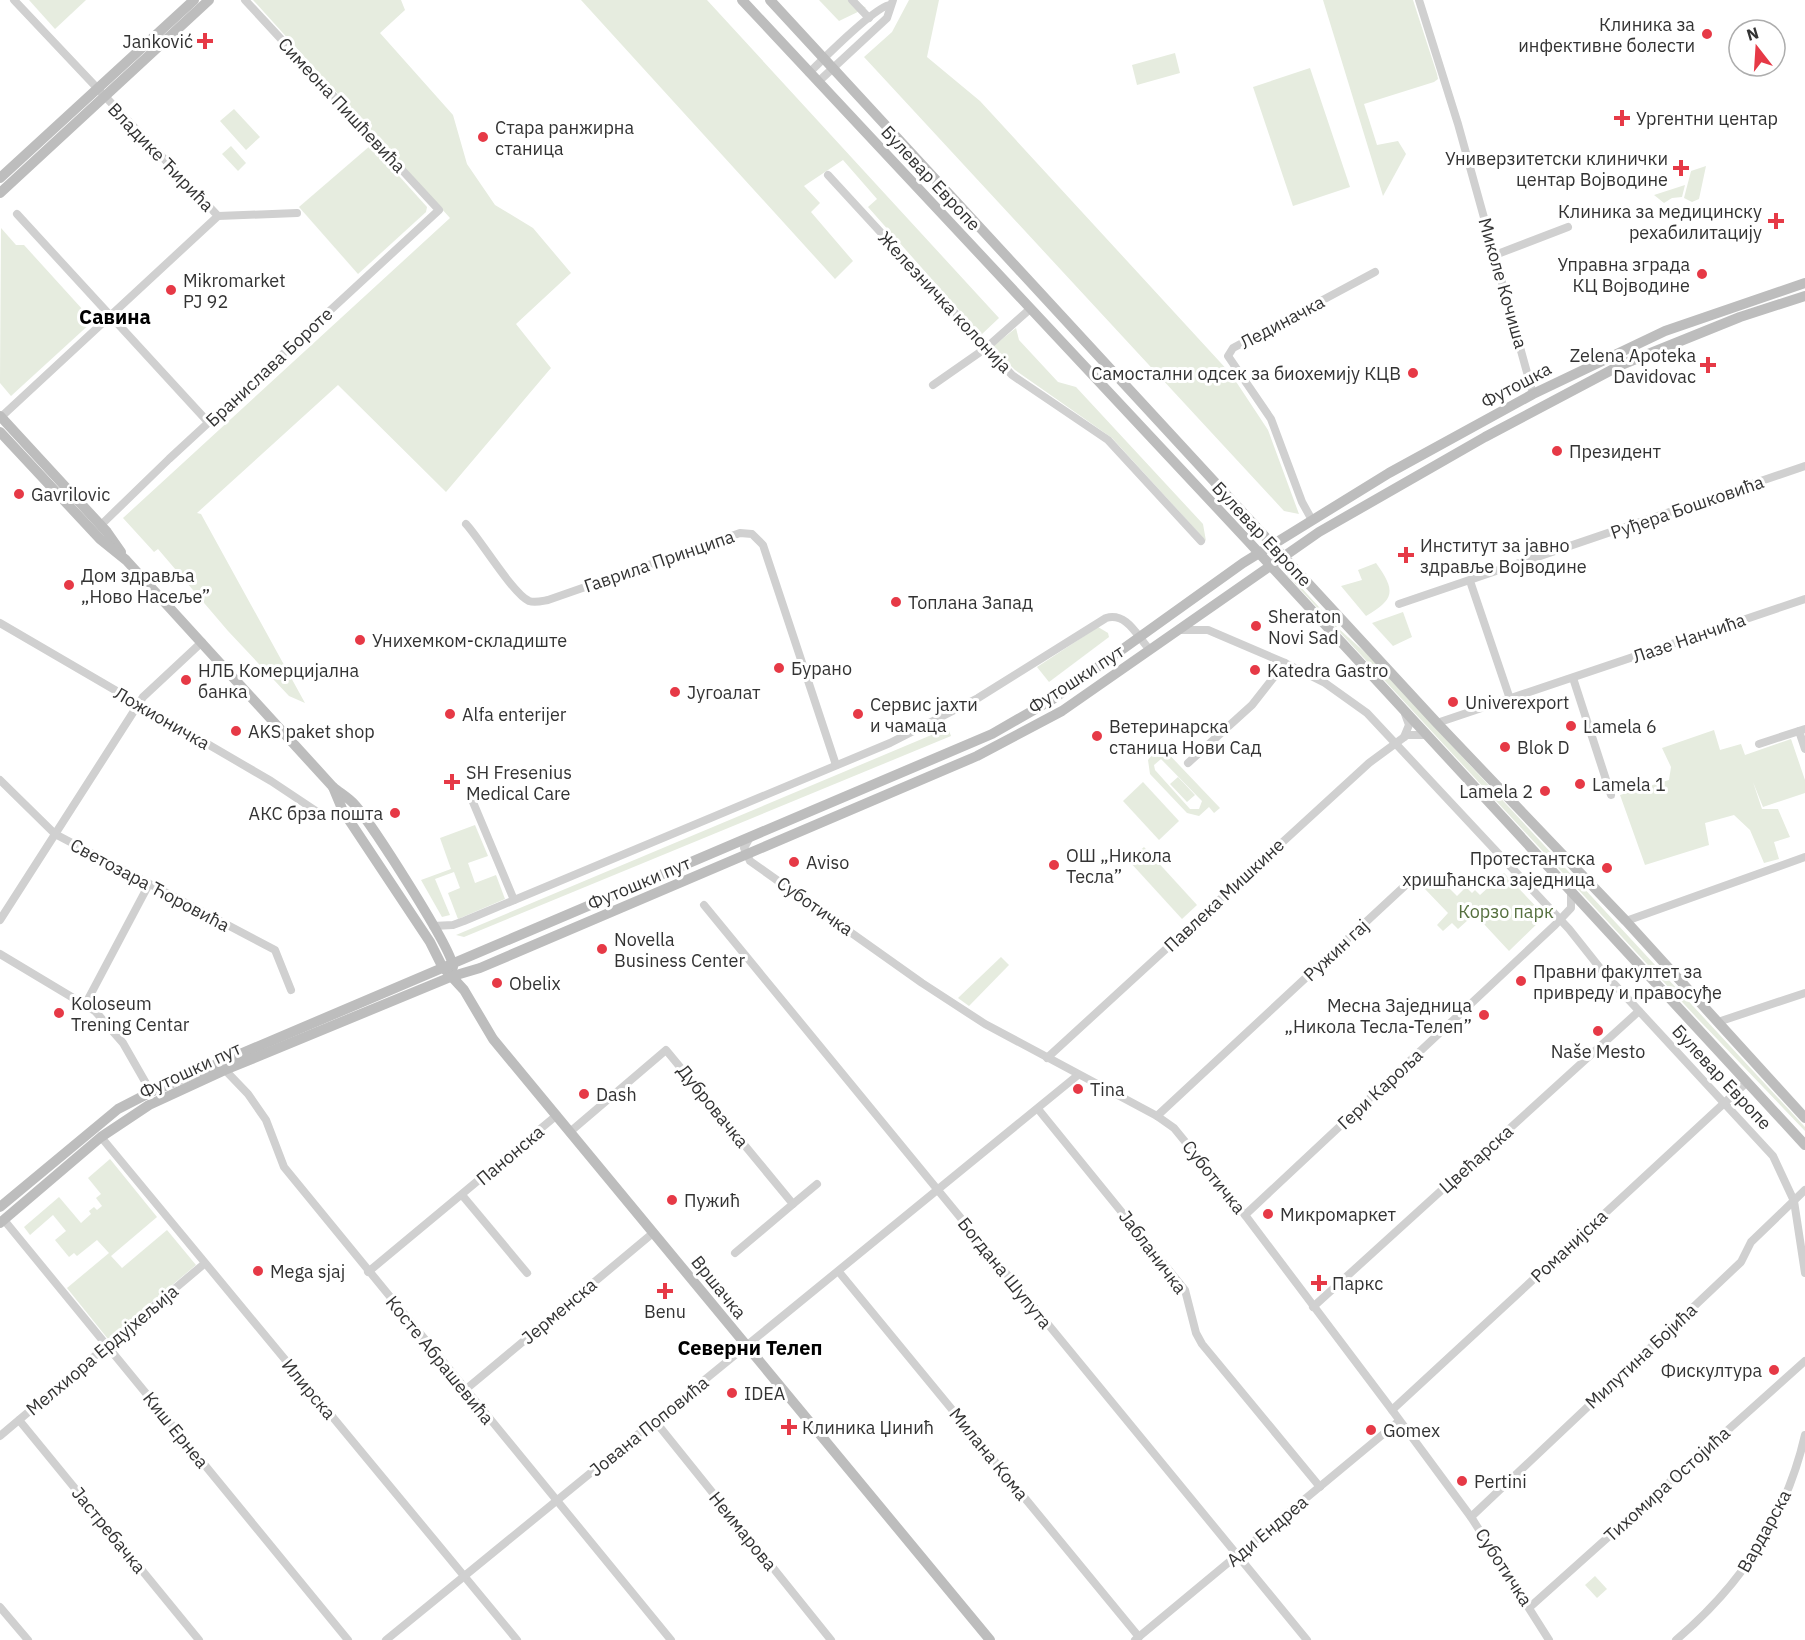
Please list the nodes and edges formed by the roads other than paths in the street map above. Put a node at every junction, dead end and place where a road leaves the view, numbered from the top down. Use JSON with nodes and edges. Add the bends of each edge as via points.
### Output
{"nodes":[{"id":1,"x":14,"y":0,"type":"edge"},
{"id":2,"x":194,"y":0,"type":"edge"},
{"id":3,"x":209,"y":0,"type":"edge"},
{"id":4,"x":244,"y":0,"type":"edge"},
{"id":5,"x":742,"y":0,"type":"edge"},
{"id":6,"x":770,"y":0,"type":"edge"},
{"id":7,"x":852,"y":0,"type":"edge"},
{"id":8,"x":1419,"y":0,"type":"edge"},
{"id":9,"x":891,"y":3,"type":"edge"},
{"id":10,"x":868,"y":18,"type":"junction"},
{"id":11,"x":824,"y":58,"type":"junction"},
{"id":12,"x":833,"y":68,"type":"junction"},
{"id":13,"x":809,"y":73,"type":"junction"},
{"id":14,"x":818,"y":82,"type":"junction"},
{"id":15,"x":100,"y":94,"type":"junction"},
{"id":16,"x":828,"y":175,"type":"dead end"},
{"id":17,"x":0,"y":178,"type":"edge"},
{"id":18,"x":0,"y":193,"type":"edge"},
{"id":19,"x":439,"y":210,"type":"joint"},
{"id":20,"x":297,"y":213,"type":"dead end"},
{"id":21,"x":17,"y":214,"type":"dead end"},
{"id":22,"x":218,"y":216,"type":"junction"},
{"id":23,"x":1568,"y":227,"type":"dead end"},
{"id":24,"x":1495,"y":255,"type":"junction"},
{"id":25,"x":1375,"y":272,"type":"dead end"},
{"id":26,"x":1805,"y":283,"type":"edge"},
{"id":27,"x":1805,"y":296,"type":"edge"},
{"id":28,"x":1030,"y":309,"type":"junction"},
{"id":29,"x":111,"y":316,"type":"junction"},
{"id":30,"x":986,"y":348,"type":"junction"},
{"id":31,"x":933,"y":385,"type":"dead end"},
{"id":32,"x":1533,"y":394,"type":"junction"},
{"id":33,"x":1,"y":417,"type":"edge"},
{"id":34,"x":208,"y":422,"type":"junction"},
{"id":35,"x":0,"y":432,"type":"edge"},
{"id":36,"x":1805,"y":466,"type":"edge"},
{"id":37,"x":1312,"y":520,"type":"junction"},
{"id":38,"x":466,"y":524,"type":"dead end"},
{"id":39,"x":101,"y":525,"type":"junction"},
{"id":40,"x":1201,"y":541,"type":"dead end"},
{"id":41,"x":1274,"y":544,"type":"junction"},
{"id":42,"x":1259,"y":553,"type":"junction"},
{"id":43,"x":1284,"y":556,"type":"junction"},
{"id":44,"x":126,"y":560,"type":"junction"},
{"id":45,"x":1270,"y":566,"type":"junction"},
{"id":46,"x":1470,"y":581,"type":"junction"},
{"id":47,"x":1805,"y":599,"type":"edge"},
{"id":48,"x":1399,"y":604,"type":"dead end"},
{"id":49,"x":1206,"y":611,"type":"junction"},
{"id":50,"x":0,"y":623,"type":"edge"},
{"id":51,"x":1179,"y":630,"type":"junction"},
{"id":52,"x":1208,"y":630,"type":"junction"},
{"id":53,"x":1139,"y":638,"type":"junction"},
{"id":54,"x":202,"y":642,"type":"junction"},
{"id":55,"x":1150,"y":650,"type":"junction"},
{"id":56,"x":1285,"y":663,"type":"junction"},
{"id":57,"x":1574,"y":678,"type":"junction"},
{"id":58,"x":1510,"y":699,"type":"junction"},
{"id":59,"x":139,"y":704,"type":"junction"},
{"id":60,"x":1405,"y":714,"type":"junction"},
{"id":61,"x":1437,"y":723,"type":"junction"},
{"id":62,"x":1802,"y":730,"type":"edge"},
{"id":63,"x":1424,"y":735,"type":"junction"},
{"id":64,"x":1404,"y":737,"type":"junction"},
{"id":65,"x":1395,"y":743,"type":"junction"},
{"id":66,"x":1759,"y":744,"type":"dead end"},
{"id":67,"x":1805,"y":749,"type":"edge"},
{"id":68,"x":1188,"y":763,"type":"dead end"},
{"id":69,"x":836,"y":765,"type":"junction"},
{"id":70,"x":0,"y":780,"type":"edge"},
{"id":71,"x":333,"y":787,"type":"junction"},
{"id":72,"x":470,"y":795,"type":"dead end"},
{"id":73,"x":1611,"y":795,"type":"dead end"},
{"id":74,"x":322,"y":815,"type":"dead end"},
{"id":75,"x":55,"y":834,"type":"junction"},
{"id":76,"x":750,"y":838,"type":"junction"},
{"id":77,"x":746,"y":855,"type":"junction"},
{"id":78,"x":1805,"y":857,"type":"edge"},
{"id":79,"x":1409,"y":882,"type":"dead end"},
{"id":80,"x":148,"y":886,"type":"junction"},
{"id":81,"x":1570,"y":891,"type":"junction"},
{"id":82,"x":514,"y":900,"type":"junction"},
{"id":83,"x":704,"y":905,"type":"dead end"},
{"id":84,"x":1586,"y":909,"type":"junction"},
{"id":85,"x":1567,"y":913,"type":"junction"},
{"id":86,"x":0,"y":920,"type":"edge"},
{"id":87,"x":1560,"y":920,"type":"junction"},
{"id":88,"x":1626,"y":921,"type":"junction"},
{"id":89,"x":433,"y":926,"type":"junction"},
{"id":90,"x":0,"y":954,"type":"edge"},
{"id":91,"x":448,"y":964,"type":"junction"},
{"id":92,"x":453,"y":976,"type":"junction"},
{"id":93,"x":291,"y":990,"type":"dead end"},
{"id":94,"x":1805,"y":993,"type":"edge"},
{"id":95,"x":86,"y":1003,"type":"junction"},
{"id":96,"x":1639,"y":1011,"type":"junction"},
{"id":97,"x":1718,"y":1022,"type":"junction"},
{"id":98,"x":1047,"y":1058,"type":"junction"},
{"id":99,"x":225,"y":1070,"type":"junction"},
{"id":100,"x":1078,"y":1075,"type":"junction"},
{"id":101,"x":1747,"y":1082,"type":"junction"},
{"id":102,"x":151,"y":1092,"type":"junction"},
{"id":103,"x":1724,"y":1103,"type":"junction"},
{"id":104,"x":1038,"y":1109,"type":"junction"},
{"id":105,"x":557,"y":1115,"type":"junction"},
{"id":106,"x":1157,"y":1116,"type":"junction"},
{"id":107,"x":1805,"y":1119,"type":"edge"},
{"id":108,"x":571,"y":1131,"type":"junction"},
{"id":109,"x":101,"y":1137,"type":"junction"},
{"id":110,"x":1805,"y":1145,"type":"edge"},
{"id":111,"x":818,"y":1184,"type":"dead end"},
{"id":112,"x":1805,"y":1190,"type":"edge"},
{"id":113,"x":938,"y":1191,"type":"junction"},
{"id":114,"x":462,"y":1195,"type":"junction"},
{"id":115,"x":1794,"y":1201,"type":"junction"},
{"id":116,"x":793,"y":1204,"type":"junction"},
{"id":117,"x":0,"y":1207,"type":"edge"},
{"id":118,"x":1245,"y":1215,"type":"junction"},
{"id":119,"x":2,"y":1221,"type":"edge"},
{"id":120,"x":654,"y":1233,"type":"junction"},
{"id":121,"x":735,"y":1253,"type":"dead end"},
{"id":122,"x":204,"y":1264,"type":"junction"},
{"id":123,"x":368,"y":1272,"type":"junction"},
{"id":124,"x":839,"y":1272,"type":"junction"},
{"id":125,"x":527,"y":1273,"type":"dead end"},
{"id":126,"x":1805,"y":1273,"type":"edge"},
{"id":127,"x":1313,"y":1307,"type":"junction"},
{"id":128,"x":107,"y":1346,"type":"junction"},
{"id":129,"x":747,"y":1346,"type":"junction"},
{"id":130,"x":1805,"y":1361,"type":"edge"},
{"id":131,"x":465,"y":1390,"type":"junction"},
{"id":132,"x":1392,"y":1410,"type":"junction"},
{"id":133,"x":19,"y":1420,"type":"junction"},
{"id":134,"x":655,"y":1421,"type":"junction"},
{"id":135,"x":1399,"y":1421,"type":"junction"},
{"id":136,"x":1805,"y":1435,"type":"edge"},
{"id":137,"x":0,"y":1436,"type":"edge"},
{"id":138,"x":1320,"y":1487,"type":"junction"},
{"id":139,"x":556,"y":1501,"type":"junction"},
{"id":140,"x":1471,"y":1516,"type":"junction"},
{"id":141,"x":1237,"y":1556,"type":"junction"},
{"id":142,"x":465,"y":1576,"type":"junction"},
{"id":143,"x":0,"y":1607,"type":"edge"},
{"id":144,"x":1530,"y":1607,"type":"junction"},
{"id":145,"x":1137,"y":1638,"type":"edge"},
{"id":146,"x":28,"y":1640,"type":"edge"},
{"id":147,"x":199,"y":1640,"type":"edge"},
{"id":148,"x":348,"y":1640,"type":"edge"},
{"id":149,"x":386,"y":1640,"type":"edge"},
{"id":150,"x":517,"y":1640,"type":"edge"},
{"id":151,"x":671,"y":1640,"type":"edge"},
{"id":152,"x":831,"y":1640,"type":"edge"},
{"id":153,"x":990,"y":1640,"type":"edge"},
{"id":154,"x":1306,"y":1640,"type":"edge"},
{"id":155,"x":1549,"y":1640,"type":"edge"},
{"id":156,"x":1676,"y":1640,"type":"edge"}],
"edges":[{"from":1,"to":15,"type":"street","name":"Владике Ћирића"},
{"from":2,"to":15,"type":"main road"},
{"from":3,"to":15,"type":"main road"},
{"from":4,"to":19,"type":"street","name":"Симеона Пишћевића"},
{"from":5,"to":13,"type":"main road","name":"Булевар Европе"},
{"from":6,"to":11,"type":"main road","name":"Булевар Европе"},
{"from":7,"to":10,"type":"street"},
{"from":8,"to":24,"type":"street","name":"Миколе Кочиша"},
{"from":9,"to":10,"type":"street"},
{"from":9,"to":12,"type":"street","via":[[887,18]]},
{"from":10,"to":11,"type":"street"},
{"from":11,"to":12,"type":"main road","name":"Булевар Европе"},
{"from":11,"to":13,"type":"street"},
{"from":12,"to":14,"type":"street"},
{"from":12,"to":41,"type":"main road","name":"Булевар Европе"},
{"from":13,"to":14,"type":"main road","name":"Булевар Европе"},
{"from":14,"to":28,"type":"main road","name":"Булевар Европе"},
{"from":15,"to":17,"type":"main road"},
{"from":15,"to":18,"type":"main road"},
{"from":15,"to":22,"type":"street","name":"Владике Ћирића"},
{"from":16,"to":30,"type":"street","name":"Железничка колонија"},
{"from":19,"to":34,"type":"street","name":"Бранислава Бороте"},
{"from":20,"to":22,"type":"street","name":"Владике Ћирића"},
{"from":21,"to":29,"type":"street"},
{"from":22,"to":29,"type":"street","name":"Владике Ћирића"},
{"from":23,"to":24,"type":"street"},
{"from":24,"to":32,"type":"street","name":"Миколе Кочиша"},
{"from":25,"to":37,"type":"street","name":"Лединачка","via":[[1233,348],[1228,356],[1271,419]]},
{"from":26,"to":32,"type":"main road","name":"Футошка","via":[[1665,330]]},
{"from":27,"to":43,"type":"main road","name":"Футошка","via":[[1740,317],[1621,365],[1476,443]]},
{"from":28,"to":30,"type":"street"},
{"from":28,"to":42,"type":"main road","name":"Булевар Европе"},
{"from":29,"to":33,"type":"street","name":"Владике Ћирића"},
{"from":29,"to":34,"type":"street"},
{"from":30,"to":31,"type":"street"},
{"from":30,"to":40,"type":"street","name":"Железничка колонија","via":[[1012,375],[1108,440]]},
{"from":32,"to":37,"type":"main road","name":"Футошка"},
{"from":33,"to":39,"type":"main road"},
{"from":34,"to":39,"type":"street","name":"Бранислава Бороте"},
{"from":35,"to":44,"type":"main road","via":[[100,539]]},
{"from":36,"to":46,"type":"street","name":"Руђера Бошковића"},
{"from":37,"to":41,"type":"main road","name":"Футошка"},
{"from":38,"to":69,"type":"street","name":"Гаврила Принципа","via":[[514,586],[534,602],[740,533],[752,534],[763,544]]},
{"from":39,"to":44,"type":"main road"},
{"from":41,"to":42,"type":"main road","name":"Футошка"},
{"from":41,"to":43,"type":"main road","name":"Булевар Европе"},
{"from":42,"to":45,"type":"main road","name":"Булевар Европе"},
{"from":42,"to":53,"type":"main road","name":"Футошки пут"},
{"from":43,"to":45,"type":"main road","name":"Футошки пут"},
{"from":43,"to":61,"type":"main road","name":"Булевар Европе"},
{"from":44,"to":54,"type":"main road"},
{"from":45,"to":49,"type":"main road","name":"Футошки пут"},
{"from":45,"to":60,"type":"main road","name":"Булевар Европе"},
{"from":46,"to":48,"type":"street","name":"Руђера Бошковића"},
{"from":46,"to":58,"type":"street"},
{"from":47,"to":57,"type":"street","name":"Лазе Нанчића"},
{"from":49,"to":51,"type":"main road","name":"Футошки пут"},
{"from":49,"to":52,"type":"street","via":[[1201,622]]},
{"from":50,"to":59,"type":"street","name":"Ложионичка"},
{"from":51,"to":52,"type":"street"},
{"from":51,"to":55,"type":"main road","name":"Футошки пут"},
{"from":52,"to":56,"type":"street","name":"Булевар Европе"},
{"from":53,"to":55,"type":"street"},
{"from":53,"to":69,"type":"street","via":[[1124,619],[1115,615],[1106,618],[978,698],[890,743]]},
{"from":53,"to":76,"type":"main road","name":"Футошки пут","via":[[1053,699],[992,734]]},
{"from":54,"to":59,"type":"street"},
{"from":54,"to":71,"type":"main road"},
{"from":55,"to":77,"type":"main road","name":"Футошки пут","via":[[1062,711],[977,756]]},
{"from":56,"to":65,"type":"street","name":"Булевар Европе","via":[[1346,696]]},
{"from":56,"to":68,"type":"street","via":[[1252,705]]},
{"from":57,"to":58,"type":"street","name":"Лазе Нанчића"},
{"from":57,"to":73,"type":"street"},
{"from":58,"to":61,"type":"street","name":"Лазе Нанчића"},
{"from":59,"to":74,"type":"street","name":"Ложионичка"},
{"from":59,"to":75,"type":"street"},
{"from":60,"to":63,"type":"main road","name":"Булевар Европе"},
{"from":60,"to":64,"type":"street","via":[[1409,725]]},
{"from":61,"to":88,"type":"main road","name":"Булевар Европе"},
{"from":62,"to":66,"type":"street"},
{"from":62,"to":67,"type":"street"},
{"from":63,"to":64,"type":"street","name":"Павлека Мишкине"},
{"from":63,"to":81,"type":"main road","name":"Булевар Европе"},
{"from":64,"to":65,"type":"street","name":"Павлека Мишкине"},
{"from":65,"to":87,"type":"street","name":"Булевар Европе"},
{"from":65,"to":98,"type":"street","name":"Павлека Мишкине"},
{"from":69,"to":82,"type":"street"},
{"from":70,"to":75,"type":"street","name":"Светозара Ћоровића"},
{"from":71,"to":89,"type":"main road","via":[[354,804],[392,857]]},
{"from":71,"to":91,"type":"main road","via":[[343,811]]},
{"from":72,"to":82,"type":"street"},
{"from":75,"to":80,"type":"street","name":"Светозара Ћоровића"},
{"from":75,"to":86,"type":"street"},
{"from":76,"to":77,"type":"street","via":[[745,843]]},
{"from":76,"to":91,"type":"main road","name":"Футошки пут"},
{"from":77,"to":92,"type":"main road","name":"Футошки пут"},
{"from":77,"to":98,"type":"street","name":"Суботичка","via":[[922,983]]},
{"from":78,"to":88,"type":"street"},
{"from":79,"to":106,"type":"street","name":"Ружин гај"},
{"from":80,"to":93,"type":"street","name":"Светозара Ћоровића","via":[[275,950]]},
{"from":80,"to":95,"type":"street"},
{"from":81,"to":84,"type":"main road","name":"Булевар Европе"},
{"from":81,"to":85,"type":"street","via":[[1572,905]]},
{"from":82,"to":89,"type":"street","via":[[453,925]]},
{"from":83,"to":113,"type":"street","name":"Богдана Шупута"},
{"from":84,"to":85,"type":"street"},
{"from":84,"to":101,"type":"main road","name":"Булевар Европе"},
{"from":85,"to":87,"type":"street","name":"Гери Кароља"},
{"from":87,"to":96,"type":"street","name":"Булевар Европе"},
{"from":87,"to":118,"type":"street","name":"Гери Кароља"},
{"from":88,"to":97,"type":"main road","name":"Булевар Европе"},
{"from":89,"to":91,"type":"main road"},
{"from":90,"to":95,"type":"street"},
{"from":91,"to":92,"type":"main road","name":"Вршачка"},
{"from":91,"to":102,"type":"main road","name":"Футошки пут"},
{"from":92,"to":99,"type":"main road","name":"Футошки пут"},
{"from":92,"to":105,"type":"main road","name":"Вршачка","via":[[493,1039]]},
{"from":94,"to":97,"type":"street"},
{"from":95,"to":102,"type":"street","via":[[123,1042]]},
{"from":96,"to":103,"type":"street","name":"Булевар Европе"},
{"from":96,"to":127,"type":"street","name":"Цвећарска"},
{"from":97,"to":107,"type":"main road","name":"Булевар Европе"},
{"from":98,"to":100,"type":"street","name":"Суботичка"},
{"from":99,"to":109,"type":"main road","name":"Футошки пут","via":[[149,1105]]},
{"from":99,"to":123,"type":"street","name":"Косте Абрашевића","via":[[266,1120],[284,1167]]},
{"from":100,"to":104,"type":"street","name":"Јована Поповића"},
{"from":100,"to":106,"type":"street","name":"Суботичка"},
{"from":101,"to":103,"type":"street","name":"Романијска"},
{"from":101,"to":110,"type":"main road","name":"Булевар Европе"},
{"from":102,"to":117,"type":"main road","name":"Футошки пут","via":[[118,1109]]},
{"from":103,"to":115,"type":"street","name":"Булевар Европе","via":[[1773,1156]]},
{"from":103,"to":132,"type":"street","name":"Романијска"},
{"from":104,"to":113,"type":"street","name":"Јована Поповића"},
{"from":104,"to":138,"type":"street","name":"Јабланичка","via":[[1183,1288],[1202,1344]]},
{"from":105,"to":108,"type":"main road","name":"Вршачка"},
{"from":105,"to":114,"type":"street","name":"Панонска"},
{"from":106,"to":118,"type":"street","name":"Суботичка","via":[[1174,1128]]},
{"from":108,"to":116,"type":"street","name":"Дубровачка","via":[[666,1050]]},
{"from":108,"to":120,"type":"main road","name":"Вршачка"},
{"from":109,"to":119,"type":"main road","name":"Футошки пут"},
{"from":109,"to":122,"type":"street","name":"Илирска"},
{"from":111,"to":116,"type":"street"},
{"from":112,"to":115,"type":"street","name":"Милутина Бојића"},
{"from":113,"to":124,"type":"street","name":"Јована Поповића"},
{"from":113,"to":141,"type":"street","name":"Богдана Шупута"},
{"from":114,"to":123,"type":"street","name":"Панонска"},
{"from":114,"to":125,"type":"street","name":"Панонска"},
{"from":115,"to":126,"type":"street"},
{"from":115,"to":140,"type":"street","name":"Милутина Бојића","via":[[1751,1242],[1741,1262]]},
{"from":116,"to":121,"type":"street"},
{"from":118,"to":127,"type":"street","name":"Суботичка"},
{"from":119,"to":128,"type":"street","name":"Киш Ернеа"},
{"from":120,"to":129,"type":"main road","name":"Вршачка"},
{"from":120,"to":131,"type":"street","name":"Јерменска"},
{"from":122,"to":128,"type":"street","name":"Мелхиора Ердујхељија"},
{"from":122,"to":142,"type":"street","name":"Илирска"},
{"from":123,"to":131,"type":"street","name":"Косте Абрашевића"},
{"from":124,"to":129,"type":"street","name":"Јована Поповића"},
{"from":124,"to":145,"type":"street","name":"Милана Кома"},
{"from":127,"to":132,"type":"street","name":"Суботичка"},
{"from":128,"to":133,"type":"street","name":"Мелхиора Ердујхељија"},
{"from":128,"to":148,"type":"street","name":"Киш Ернеа"},
{"from":129,"to":134,"type":"street","name":"Јована Поповића"},
{"from":129,"to":153,"type":"main road","name":"Вршачка"},
{"from":130,"to":144,"type":"street","name":"Тихомира Остојића"},
{"from":131,"to":139,"type":"street","name":"Косте Абрашевића"},
{"from":132,"to":135,"type":"street","name":"Суботичка"},
{"from":133,"to":137,"type":"street","name":"Мелхиора Ердујхељија"},
{"from":133,"to":147,"type":"street","name":"Јастребачка"},
{"from":134,"to":139,"type":"street","name":"Јована Поповића"},
{"from":134,"to":152,"type":"street","name":"Неимарова"},
{"from":135,"to":138,"type":"street","name":"Ади Ендреа"},
{"from":135,"to":140,"type":"street","name":"Суботичка"},
{"from":136,"to":156,"type":"street","name":"Вардарска","via":[[1780,1508],[1755,1555],[1731,1588]]},
{"from":138,"to":141,"type":"street","name":"Ади Ендреа"},
{"from":139,"to":142,"type":"street","name":"Јована Поповића"},
{"from":139,"to":151,"type":"street","name":"Косте Абрашевића"},
{"from":140,"to":144,"type":"street","name":"Суботичка"},
{"from":141,"to":145,"type":"street","name":"Ади Ендреа"},
{"from":141,"to":154,"type":"street","name":"Богдана Шупута"},
{"from":142,"to":149,"type":"street","name":"Јована Поповића"},
{"from":142,"to":150,"type":"street","name":"Илирска"},
{"from":143,"to":146,"type":"street"},
{"from":144,"to":155,"type":"street","name":"Суботичка"}]}
